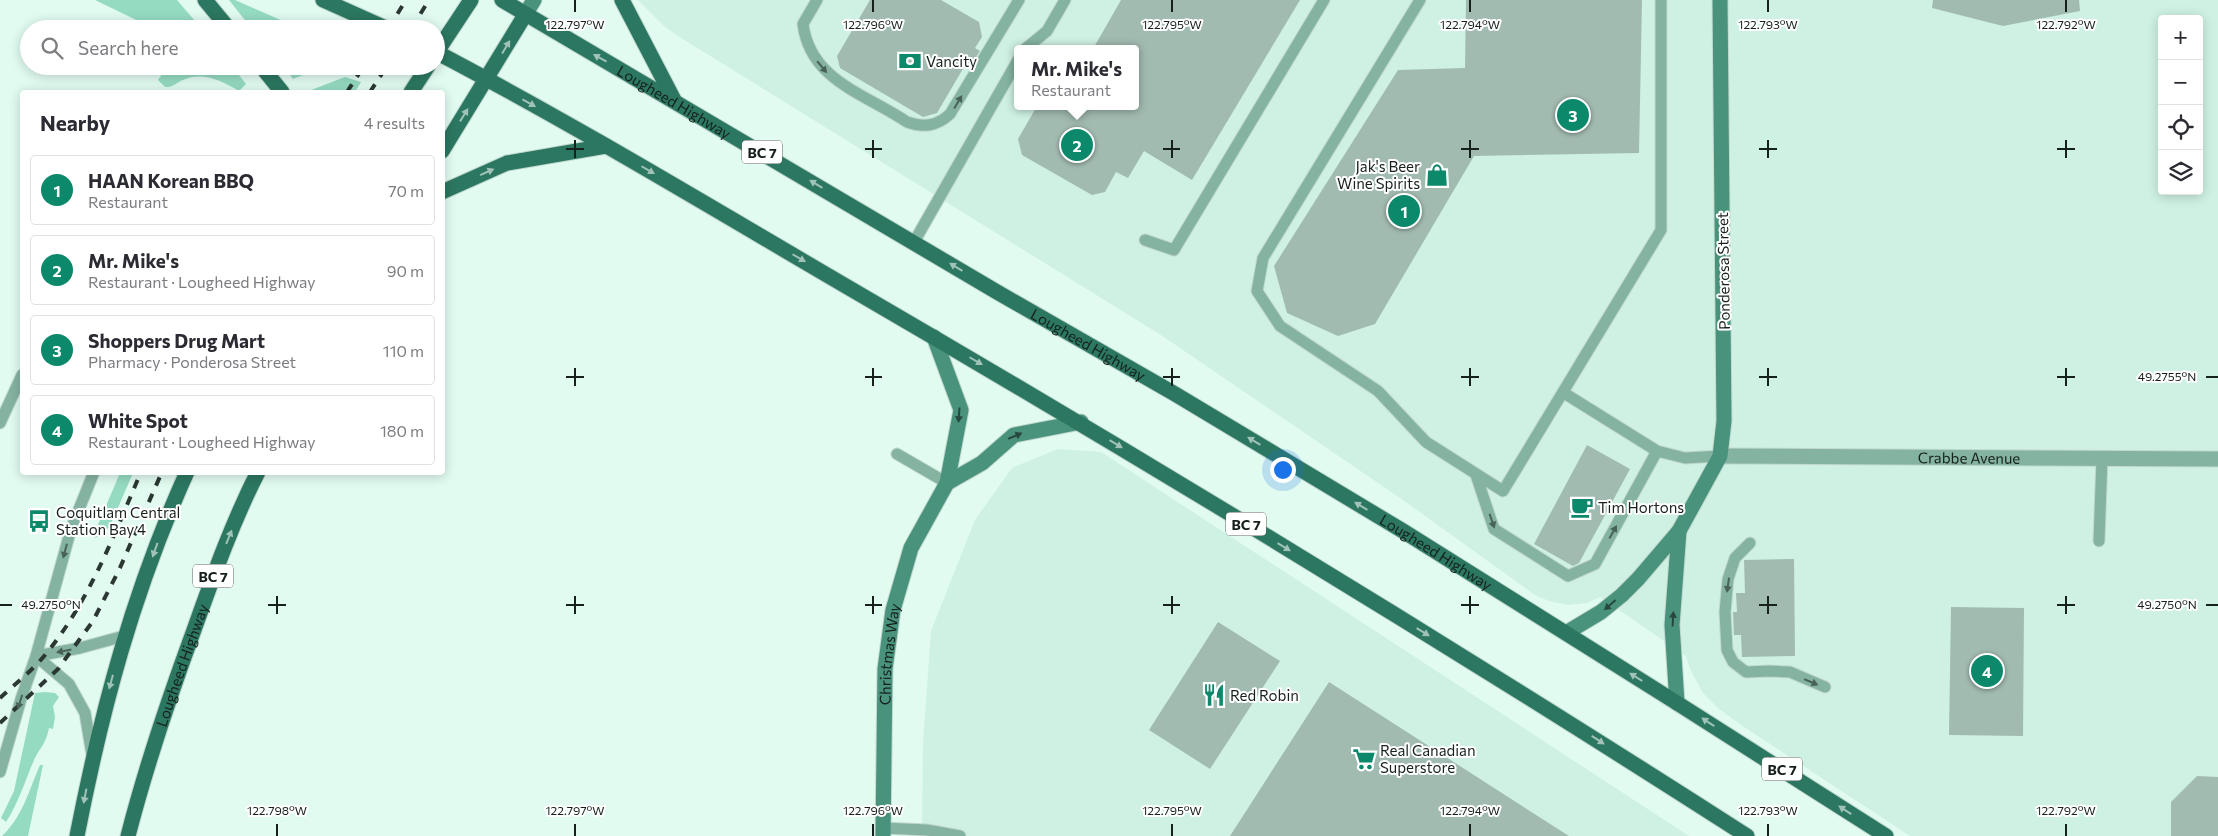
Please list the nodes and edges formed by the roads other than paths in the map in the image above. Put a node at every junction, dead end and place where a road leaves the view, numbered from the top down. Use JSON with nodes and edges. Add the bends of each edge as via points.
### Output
{"nodes":[{"id":1,"x":205,"y":0,"type":"edge"},
{"id":2,"x":323,"y":0,"type":"edge"},
{"id":3,"x":471,"y":0,"type":"edge"},
{"id":4,"x":502,"y":0,"type":"edge"},
{"id":5,"x":534,"y":0,"type":"edge"},
{"id":6,"x":622,"y":0,"type":"edge"},
{"id":7,"x":817,"y":0,"type":"edge"},
{"id":8,"x":1019,"y":0,"type":"edge"},
{"id":9,"x":1065,"y":0,"type":"edge"},
{"id":10,"x":1324,"y":0,"type":"edge"},
{"id":11,"x":1420,"y":0,"type":"edge"},
{"id":12,"x":1661,"y":0,"type":"edge"},
{"id":13,"x":1720,"y":0,"type":"edge"},
{"id":14,"x":525,"y":15,"type":"junction"},
{"id":15,"x":222,"y":20,"type":"edge"},
{"id":16,"x":368,"y":20,"type":"edge"},
{"id":17,"x":445,"y":39,"type":"edge"},
{"id":18,"x":1030,"y":45,"type":"edge"},
{"id":19,"x":445,"y":57,"type":"edge"},
{"id":20,"x":1014,"y":67,"type":"edge"},
{"id":21,"x":268,"y":75,"type":"edge"},
{"id":22,"x":422,"y":75,"type":"edge"},
{"id":23,"x":486,"y":78,"type":"junction"},
{"id":24,"x":280,"y":90,"type":"edge"},
{"id":25,"x":412,"y":90,"type":"edge"},
{"id":26,"x":674,"y":100,"type":"junction"},
{"id":27,"x":445,"y":146,"type":"edge"},
{"id":28,"x":606,"y":146,"type":"junction"},
{"id":29,"x":445,"y":191,"type":"edge"},
{"id":30,"x":1145,"y":240,"type":"dead end"},
{"id":31,"x":914,"y":242,"type":"junction"},
{"id":32,"x":934,"y":336,"type":"junction"},
{"id":33,"x":20,"y":379,"type":"edge"},
{"id":34,"x":1564,"y":393,"type":"junction"},
{"id":35,"x":1,"y":419,"type":"edge"},
{"id":36,"x":1081,"y":422,"type":"junction"},
{"id":37,"x":1657,"y":451,"type":"junction"},
{"id":38,"x":897,"y":454,"type":"dead end"},
{"id":39,"x":1720,"y":456,"type":"junction"},
{"id":40,"x":2102,"y":458,"type":"junction"},
{"id":41,"x":2218,"y":459,"type":"edge"},
{"id":42,"x":93,"y":475,"type":"edge"},
{"id":43,"x":186,"y":475,"type":"edge"},
{"id":44,"x":257,"y":475,"type":"edge"},
{"id":45,"x":1476,"y":475,"type":"junction"},
{"id":46,"x":947,"y":483,"type":"junction"},
{"id":47,"x":1679,"y":531,"type":"junction"},
{"id":48,"x":2099,"y":541,"type":"dead end"},
{"id":49,"x":1750,"y":544,"type":"dead end"},
{"id":50,"x":1566,"y":633,"type":"junction"},
{"id":51,"x":124,"y":636,"type":"junction"},
{"id":52,"x":36,"y":656,"type":"junction"},
{"id":53,"x":1825,"y":688,"type":"dead end"},
{"id":54,"x":1677,"y":702,"type":"junction"},
{"id":55,"x":92,"y":756,"type":"junction"},
{"id":56,"x":0,"y":772,"type":"edge"},
{"id":57,"x":883,"y":832,"type":"edge"},
{"id":58,"x":77,"y":836,"type":"edge"},
{"id":59,"x":128,"y":836,"type":"edge"},
{"id":60,"x":960,"y":836,"type":"edge"},
{"id":61,"x":1747,"y":836,"type":"edge"},
{"id":62,"x":1886,"y":836,"type":"edge"}],
"edges":[{"from":1,"to":15,"type":"main road"},
{"from":2,"to":16,"type":"main road"},
{"from":3,"to":17,"type":"main road","number":"BC 7"},
{"from":4,"to":14,"type":"main road","number":"BC 7"},
{"from":5,"to":14,"type":"street"},
{"from":6,"to":26,"type":"main road"},
{"from":7,"to":8,"type":"lane","one_way":true,"via":[[803,24],[806,44],[828,74],[918,126],[942,120],[954,110]]},
{"from":9,"to":18,"type":"lane","via":[[1047,31]]},
{"from":10,"to":30,"type":"lane","via":[[1174,250]]},
{"from":11,"to":45,"type":"lane","via":[[1263,258],[1257,291],[1280,326],[1378,391],[1426,442]]},
{"from":12,"to":34,"type":"lane","via":[[1661,230]]},
{"from":13,"to":39,"type":"street","name":"Ponderosa Street","via":[[1724,421]]},
{"from":23,"to":14,"type":"main road","one_way":true},
{"from":26,"to":14,"type":"main road","name":"Lougheed Highway","number":"BC 7","one_way":true},
{"from":19,"to":23,"type":"main road","number":"BC 7"},
{"from":20,"to":31,"type":"lane"},
{"from":21,"to":24,"type":"main road"},
{"from":22,"to":25,"type":"main road"},
{"from":27,"to":23,"type":"main road","one_way":true},
{"from":23,"to":28,"type":"main road","number":"BC 7","one_way":true},
{"from":31,"to":26,"type":"main road","name":"Lougheed Highway","number":"BC 7","one_way":true},
{"from":29,"to":28,"type":"main road","one_way":true,"via":[[507,163]]},
{"from":28,"to":32,"type":"main road","number":"BC 7","one_way":true},
{"from":50,"to":31,"type":"main road","name":"Lougheed Highway","number":"BC 7","one_way":true,"via":[[1272,452]]},
{"from":32,"to":36,"type":"main road","number":"BC 7","one_way":true},
{"from":32,"to":46,"type":"street","name":"Christmas Way","one_way":true,"via":[[961,410]]},
{"from":33,"to":35,"type":"lane"},
{"from":34,"to":37,"type":"lane"},
{"from":34,"to":45,"type":"lane","via":[[1503,492]]},
{"from":46,"to":36,"type":"street","one_way":true,"via":[[982,463],[1014,434]]},
{"from":36,"to":61,"type":"main road","number":"BC 7","one_way":true,"via":[[1558,714]]},
{"from":37,"to":39,"type":"lane","via":[[1685,458]]},
{"from":45,"to":37,"type":"lane","one_way":true,"via":[[1494,529],[1568,576],[1595,564]]},
{"from":38,"to":46,"type":"lane"},
{"from":39,"to":40,"type":"street","name":"Crabbe Avenue"},
{"from":39,"to":47,"type":"street","name":"Ponderosa Street"},
{"from":40,"to":41,"type":"street","name":"Crabbe Avenue"},
{"from":40,"to":48,"type":"lane"},
{"from":42,"to":52,"type":"lane","one_way":true,"via":[[71,529]]},
{"from":43,"to":51,"type":"main road","one_way":true,"via":[[166,518]]},
{"from":59,"to":44,"type":"main road","name":"Lougheed Highway","number":"BC 7","one_way":true,"via":[[175,682],[214,574]]},
{"from":46,"to":57,"type":"street","name":"Christmas Way","via":[[911,548],[893,610],[885,669]]},
{"from":47,"to":50,"type":"street","name":"Ponderosa Street","one_way":true,"via":[[1622,595]]},
{"from":54,"to":47,"type":"street","name":"Ponderosa Street","one_way":true,"via":[[1672,625]]},
{"from":49,"to":53,"type":"lane","one_way":true,"via":[[1735,558],[1728,580],[1725,612],[1727,650],[1732,662],[1746,672],[1790,672]]},
{"from":54,"to":50,"type":"main road","name":"Lougheed Highway","number":"BC 7","one_way":true},
{"from":51,"to":52,"type":"lane","one_way":true},
{"from":51,"to":55,"type":"main road","one_way":true},
{"from":52,"to":55,"type":"lane","via":[[69,684],[85,713]]},
{"from":52,"to":56,"type":"lane","one_way":true},
{"from":62,"to":54,"type":"main road","name":"Lougheed Highway","number":"BC 7","one_way":true},
{"from":55,"to":58,"type":"main road","one_way":true},
{"from":57,"to":60,"type":"lane","via":[[927,830]]}]}
